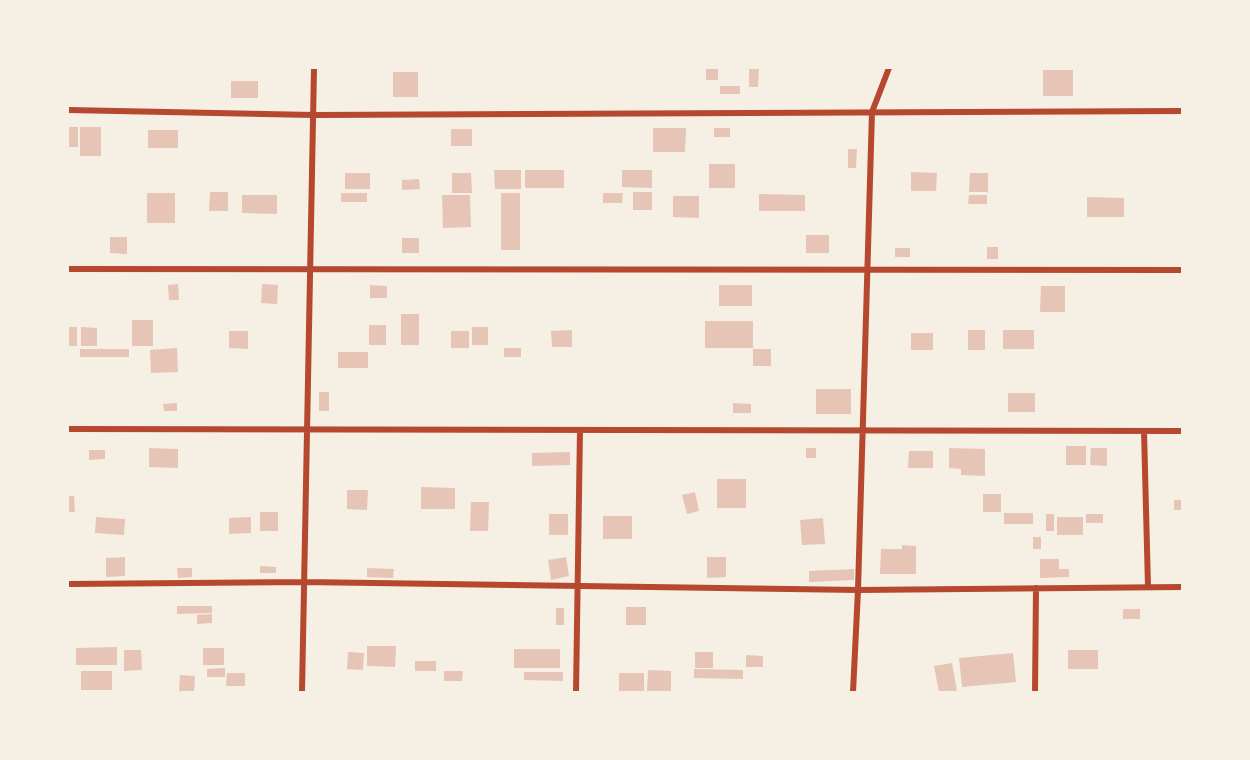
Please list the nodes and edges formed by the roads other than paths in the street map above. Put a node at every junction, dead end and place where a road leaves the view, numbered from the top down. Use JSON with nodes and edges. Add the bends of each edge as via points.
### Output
{"nodes":[{"id":1,"x":314,"y":68,"type":"edge"},
{"id":2,"x":889,"y":68,"type":"edge"},
{"id":3,"x":68,"y":110,"type":"edge"},
{"id":4,"x":1182,"y":111,"type":"edge"},
{"id":5,"x":872,"y":112,"type":"junction"},
{"id":6,"x":313,"y":115,"type":"junction"},
{"id":7,"x":68,"y":269,"type":"edge"},
{"id":8,"x":310,"y":270,"type":"junction"},
{"id":9,"x":867,"y":270,"type":"junction"},
{"id":10,"x":1182,"y":270,"type":"edge"},
{"id":11,"x":68,"y":429,"type":"edge"},
{"id":12,"x":307,"y":430,"type":"junction"},
{"id":13,"x":580,"y":430,"type":"junction"},
{"id":14,"x":862,"y":431,"type":"junction"},
{"id":15,"x":1144,"y":431,"type":"junction"},
{"id":16,"x":1182,"y":431,"type":"edge"},
{"id":17,"x":304,"y":582,"type":"junction"},
{"id":18,"x":68,"y":584,"type":"edge"},
{"id":19,"x":578,"y":585,"type":"junction"},
{"id":20,"x":1182,"y":586,"type":"edge"},
{"id":21,"x":1148,"y":587,"type":"junction"},
{"id":22,"x":1036,"y":588,"type":"junction"},
{"id":23,"x":858,"y":590,"type":"junction"},
{"id":24,"x":302,"y":693,"type":"edge"},
{"id":25,"x":576,"y":693,"type":"edge"},
{"id":26,"x":853,"y":693,"type":"edge"},
{"id":27,"x":1035,"y":693,"type":"edge"}],
"edges":[{"from":1,"to":6,"type":"street"},
{"from":2,"to":5,"type":"street"},
{"from":3,"to":6,"type":"street"},
{"from":4,"to":5,"type":"street"},
{"from":5,"to":6,"type":"street"},
{"from":5,"to":9,"type":"street"},
{"from":6,"to":8,"type":"street"},
{"from":7,"to":8,"type":"street"},
{"from":8,"to":9,"type":"street"},
{"from":8,"to":12,"type":"street"},
{"from":9,"to":10,"type":"street"},
{"from":9,"to":14,"type":"street"},
{"from":11,"to":12,"type":"street"},
{"from":12,"to":13,"type":"street"},
{"from":12,"to":17,"type":"street"},
{"from":13,"to":14,"type":"street"},
{"from":13,"to":19,"type":"street"},
{"from":14,"to":15,"type":"street"},
{"from":14,"to":23,"type":"street"},
{"from":15,"to":16,"type":"street"},
{"from":15,"to":21,"type":"street"},
{"from":17,"to":18,"type":"street"},
{"from":17,"to":19,"type":"street"},
{"from":17,"to":24,"type":"street"},
{"from":19,"to":23,"type":"street"},
{"from":19,"to":25,"type":"street"},
{"from":20,"to":21,"type":"street"},
{"from":21,"to":22,"type":"street"},
{"from":22,"to":23,"type":"street"},
{"from":22,"to":27,"type":"street"},
{"from":23,"to":26,"type":"street"}]}
